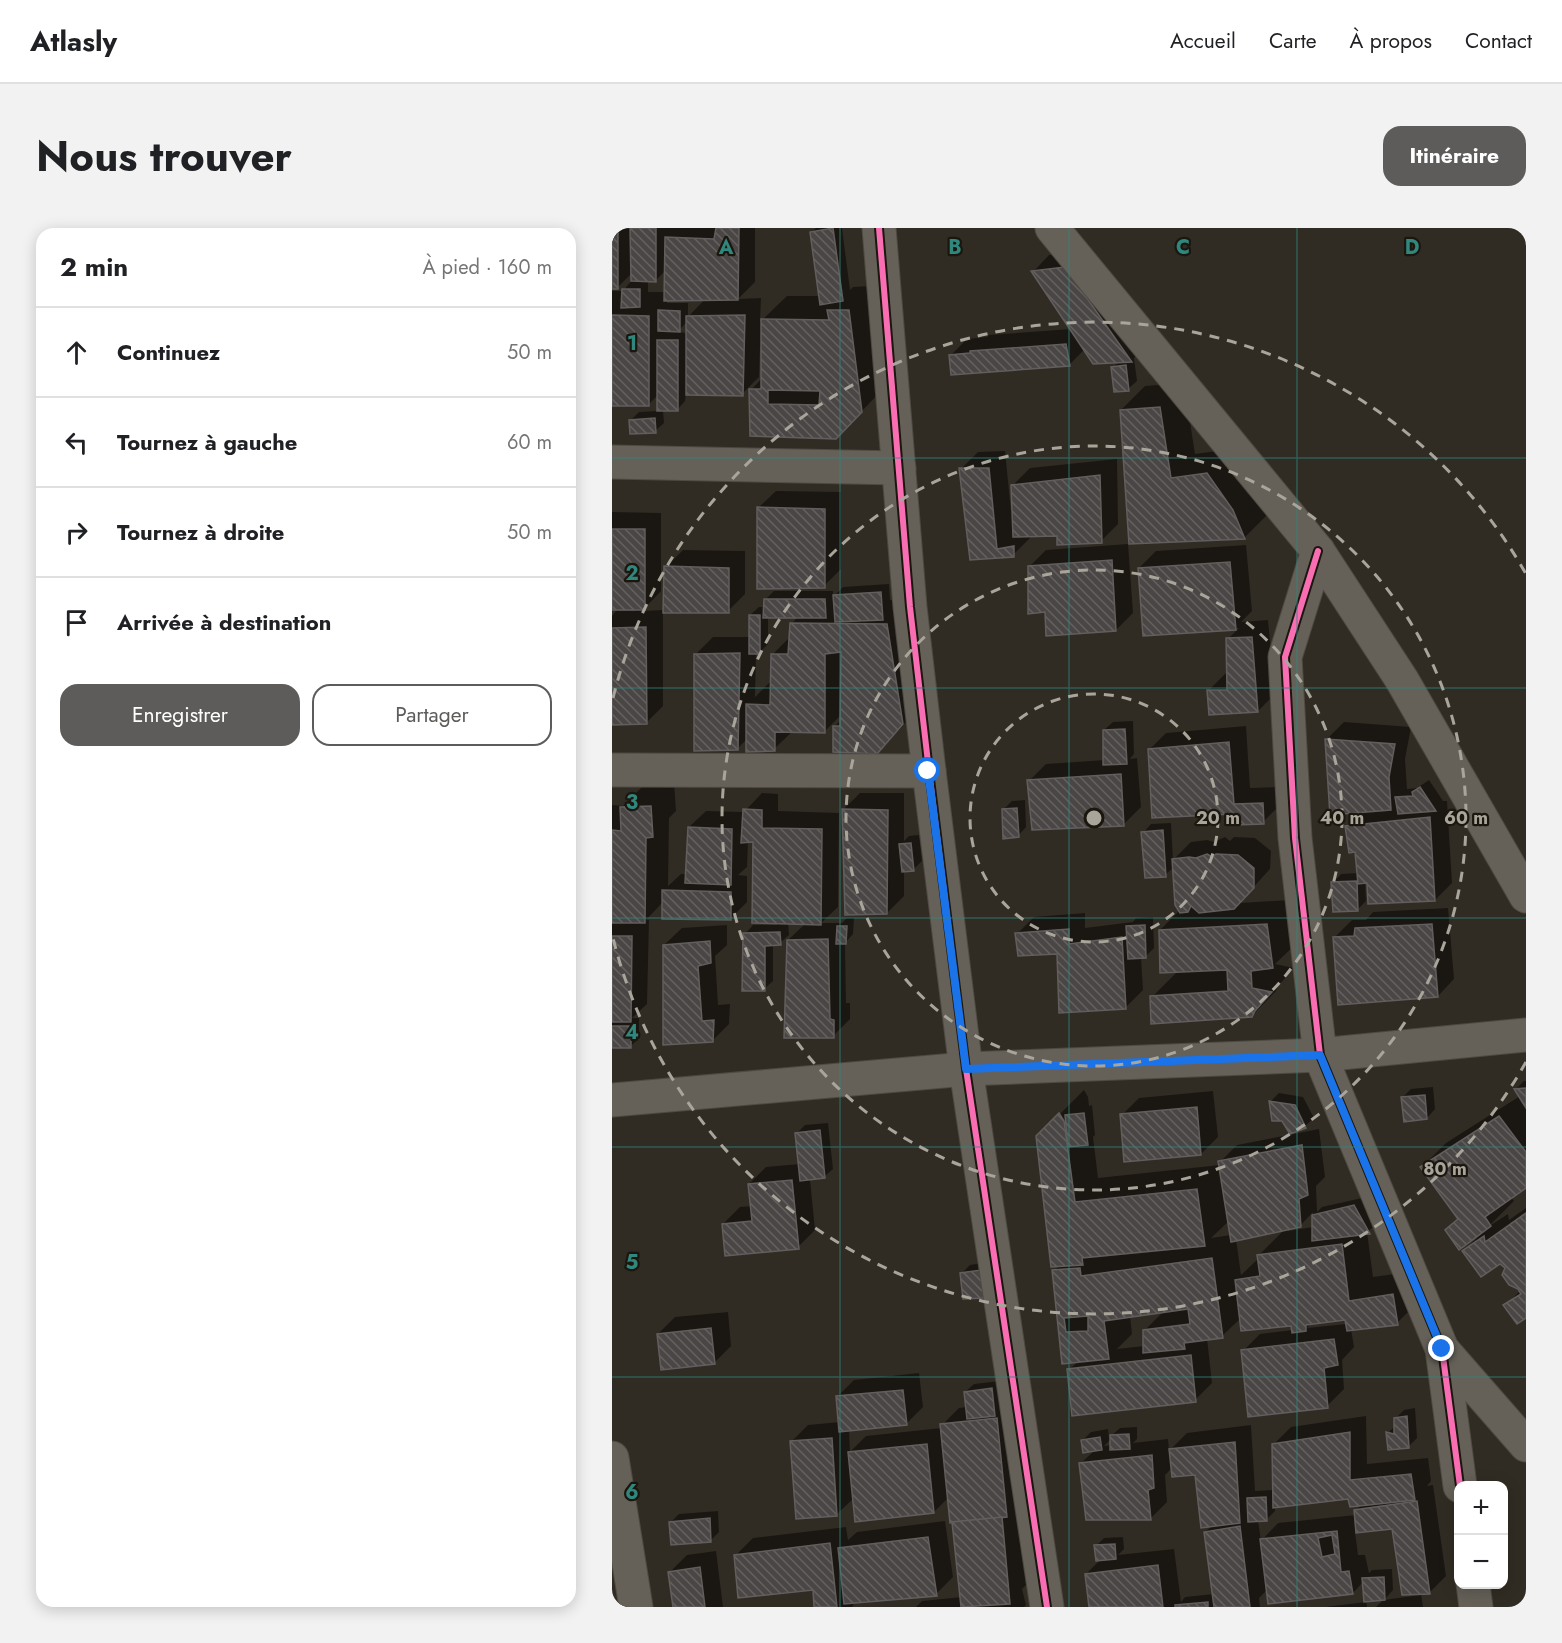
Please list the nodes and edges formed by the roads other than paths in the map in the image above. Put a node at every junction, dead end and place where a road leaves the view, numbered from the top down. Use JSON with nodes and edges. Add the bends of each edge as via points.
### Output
{"nodes":[{"id":1,"x":879,"y":228,"type":"edge"},
{"id":2,"x":1052,"y":228,"type":"edge"},
{"id":3,"x":612,"y":462,"type":"edge"},
{"id":4,"x":899,"y":468,"type":"junction"},
{"id":5,"x":1318,"y":551,"type":"junction"},
{"id":6,"x":612,"y":770,"type":"edge"},
{"id":7,"x":928,"y":771,"type":"junction"},
{"id":8,"x":1526,"y":896,"type":"edge"},
{"id":9,"x":1526,"y":1035,"type":"edge"},
{"id":10,"x":1320,"y":1055,"type":"junction"},
{"id":11,"x":966,"y":1069,"type":"junction"},
{"id":12,"x":612,"y":1100,"type":"edge"},
{"id":13,"x":1442,"y":1349,"type":"junction"},
{"id":14,"x":1526,"y":1445,"type":"edge"},
{"id":15,"x":612,"y":1458,"type":"edge"},
{"id":16,"x":1459,"y":1481,"type":"edge"},
{"id":17,"x":615,"y":1498,"type":"edge"},
{"id":18,"x":1474,"y":1589,"type":"edge"},
{"id":19,"x":636,"y":1607,"type":"edge"},
{"id":20,"x":1047,"y":1607,"type":"edge"},
{"id":21,"x":1476,"y":1607,"type":"edge"}],
"edges":[{"from":1,"to":4,"type":"street"},
{"from":2,"to":5,"type":"street"},
{"from":3,"to":4,"type":"street"},
{"from":4,"to":7,"type":"street"},
{"from":5,"to":8,"type":"street","via":[[1402,680]]},
{"from":5,"to":10,"type":"street","via":[[1285,657],[1294,838]]},
{"from":6,"to":7,"type":"street"},
{"from":7,"to":11,"type":"street"},
{"from":9,"to":10,"type":"street"},
{"from":10,"to":11,"type":"street"},
{"from":10,"to":13,"type":"street"},
{"from":11,"to":12,"type":"street"},
{"from":11,"to":20,"type":"street"},
{"from":13,"to":14,"type":"street"},
{"from":13,"to":16,"type":"street"},
{"from":15,"to":17,"type":"street"},
{"from":17,"to":19,"type":"street"},
{"from":18,"to":21,"type":"street"}]}
